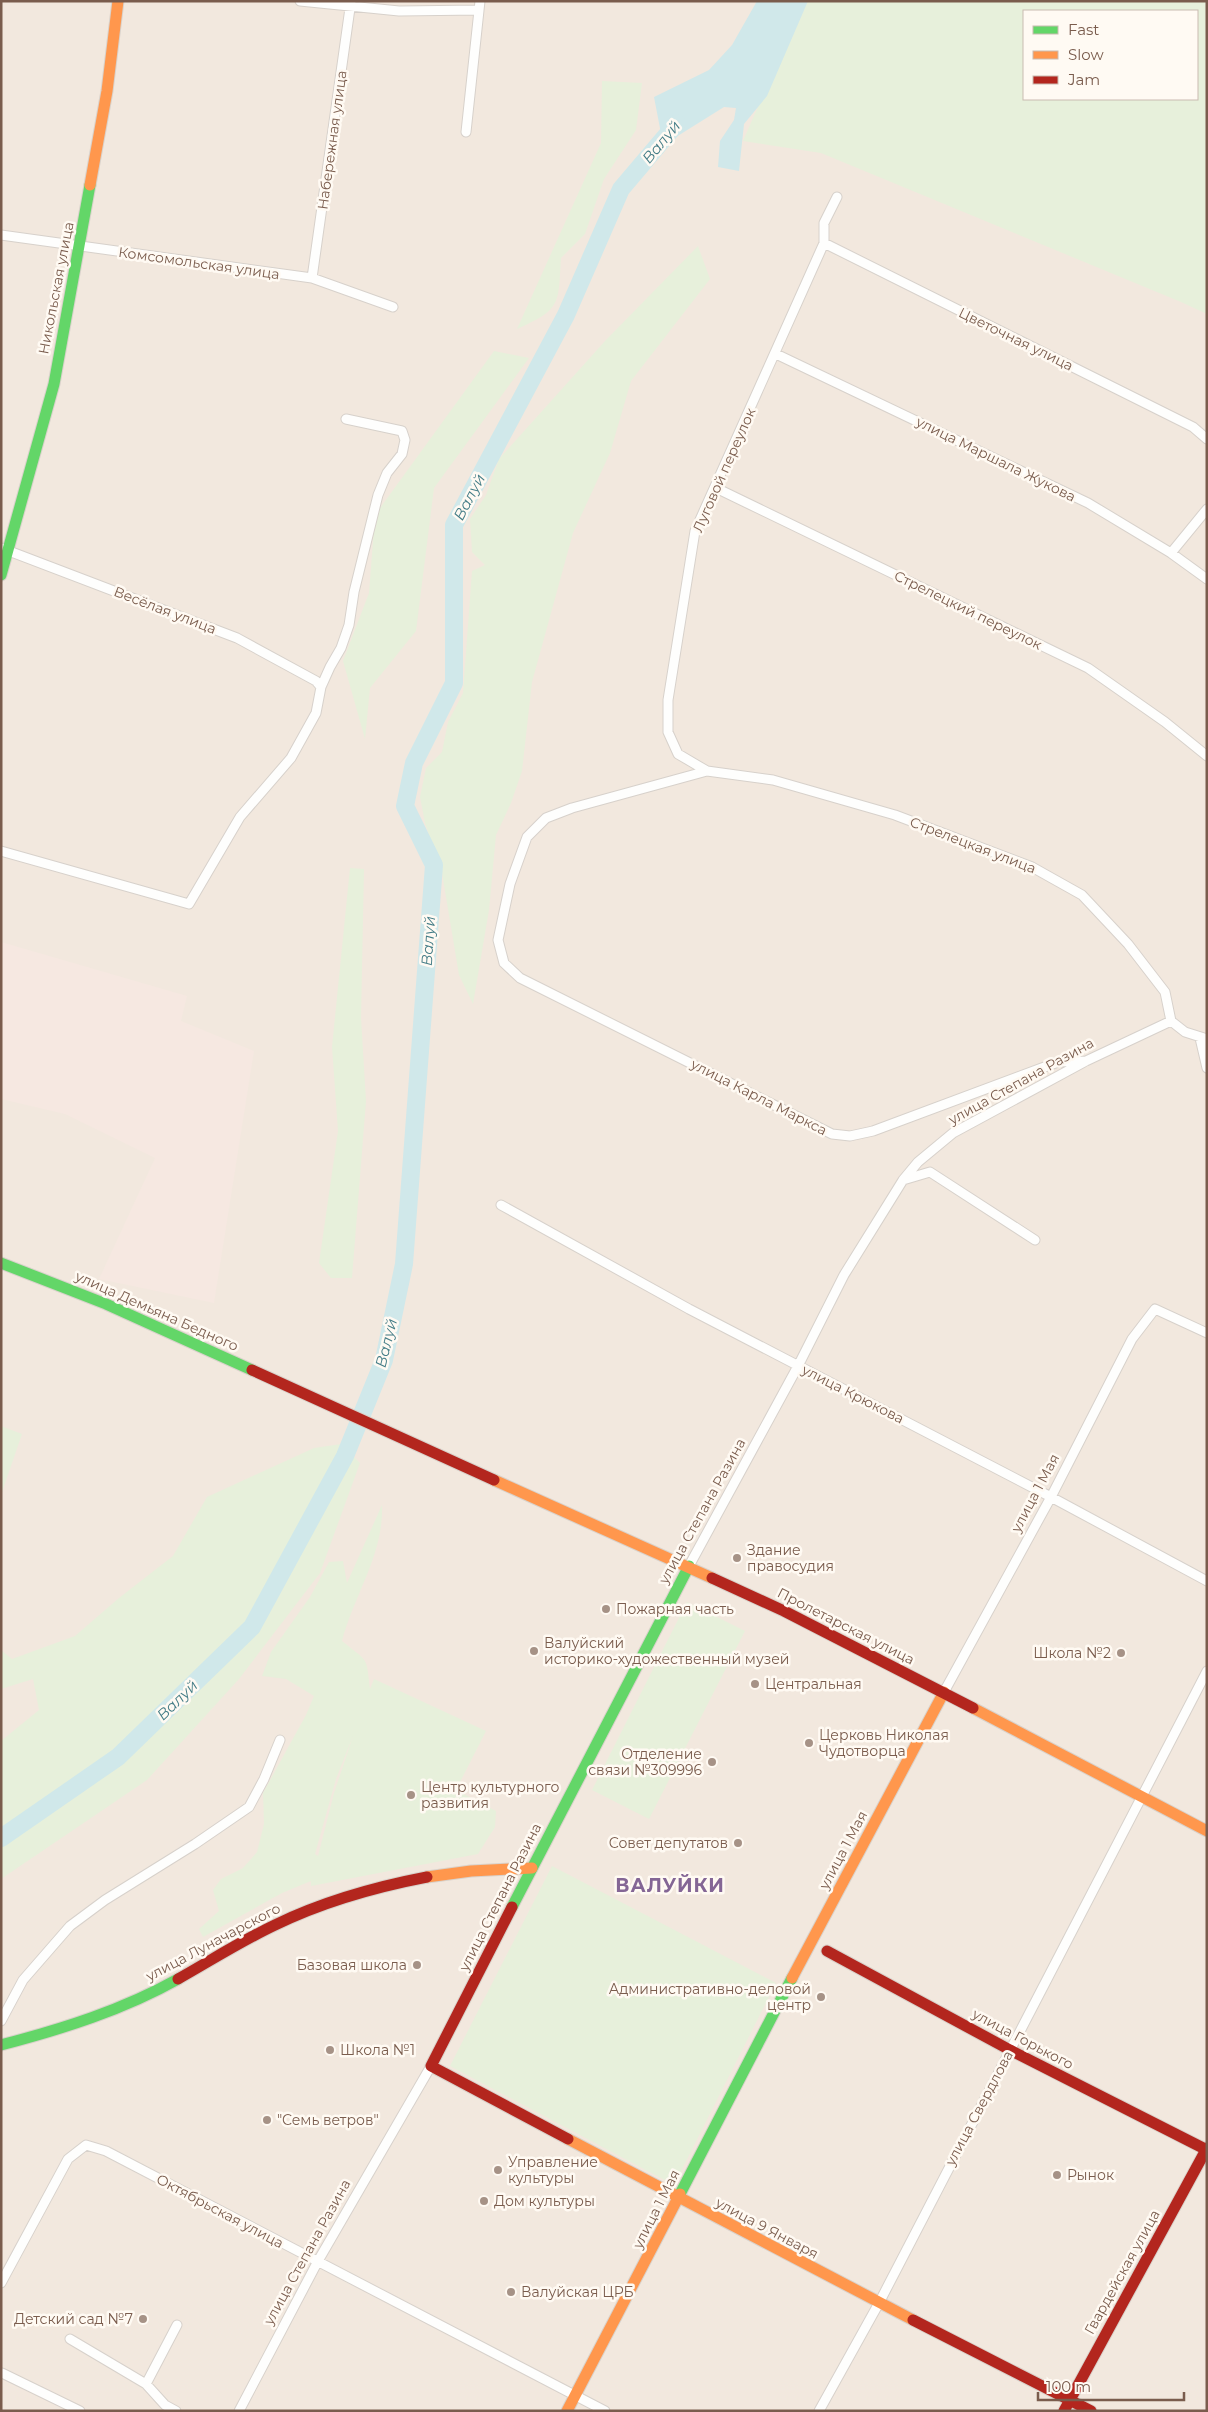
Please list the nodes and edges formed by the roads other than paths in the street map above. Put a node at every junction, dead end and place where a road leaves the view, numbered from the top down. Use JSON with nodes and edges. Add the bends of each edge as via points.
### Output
{"nodes":[{"id":1,"x":118,"y":1,"type":"edge"},
{"id":2,"x":300,"y":1,"type":"edge"},
{"id":3,"x":351,"y":4,"type":"edge"},
{"id":4,"x":479,"y":6,"type":"edge"},
{"id":5,"x":466,"y":132,"type":"dead end"},
{"id":6,"x":837,"y":197,"type":"dead end"},
{"id":7,"x":1,"y":235,"type":"edge"},
{"id":8,"x":824,"y":243,"type":"junction"},
{"id":9,"x":80,"y":247,"type":"junction"},
{"id":10,"x":312,"y":278,"type":"junction"},
{"id":11,"x":393,"y":307,"type":"dead end"},
{"id":12,"x":776,"y":354,"type":"junction"},
{"id":13,"x":346,"y":419,"type":"dead end"},
{"id":14,"x":1207,"y":439,"type":"edge"},
{"id":15,"x":716,"y":488,"type":"junction"},
{"id":16,"x":1207,"y":509,"type":"edge"},
{"id":17,"x":4,"y":549,"type":"edge"},
{"id":18,"x":1171,"y":553,"type":"junction"},
{"id":19,"x":1,"y":575,"type":"edge"},
{"id":20,"x":1207,"y":579,"type":"edge"},
{"id":21,"x":321,"y":687,"type":"junction"},
{"id":22,"x":1207,"y":756,"type":"edge"},
{"id":23,"x":707,"y":772,"type":"junction"},
{"id":24,"x":1,"y":851,"type":"edge"},
{"id":25,"x":1171,"y":1021,"type":"junction"},
{"id":26,"x":1203,"y":1039,"type":"edge"},
{"id":27,"x":1086,"y":1061,"type":"junction"},
{"id":28,"x":1207,"y":1068,"type":"edge"},
{"id":29,"x":903,"y":1180,"type":"junction"},
{"id":30,"x":501,"y":1205,"type":"dead end"},
{"id":31,"x":1035,"y":1240,"type":"dead end"},
{"id":32,"x":1,"y":1263,"type":"edge"},
{"id":33,"x":1207,"y":1333,"type":"edge"},
{"id":34,"x":798,"y":1366,"type":"junction"},
{"id":35,"x":409,"y":1442,"type":"joint"},
{"id":36,"x":1051,"y":1497,"type":"junction"},
{"id":37,"x":689,"y":1566,"type":"junction"},
{"id":38,"x":1207,"y":1582,"type":"edge"},
{"id":39,"x":1207,"y":1671,"type":"edge"},
{"id":40,"x":944,"y":1692,"type":"junction"},
{"id":41,"x":280,"y":1740,"type":"dead end"},
{"id":42,"x":1142,"y":1797,"type":"junction"},
{"id":43,"x":1207,"y":1831,"type":"edge"},
{"id":44,"x":532,"y":1868,"type":"junction"},
{"id":45,"x":827,"y":1951,"type":"dead end"},
{"id":46,"x":1,"y":2021,"type":"edge"},
{"id":47,"x":1,"y":2045,"type":"edge"},
{"id":48,"x":1010,"y":2050,"type":"junction"},
{"id":49,"x":431,"y":2066,"type":"junction"},
{"id":50,"x":1206,"y":2150,"type":"edge"},
{"id":51,"x":678,"y":2198,"type":"junction"},
{"id":52,"x":318,"y":2261,"type":"junction"},
{"id":53,"x":1,"y":2284,"type":"edge"},
{"id":54,"x":879,"y":2303,"type":"junction"},
{"id":55,"x":177,"y":2325,"type":"dead end"},
{"id":56,"x":70,"y":2339,"type":"dead end"},
{"id":57,"x":2,"y":2373,"type":"edge"},
{"id":58,"x":146,"y":2384,"type":"junction"},
{"id":59,"x":576,"y":2394,"type":"junction"},
{"id":60,"x":1070,"y":2400,"type":"junction"},
{"id":61,"x":163,"y":2408,"type":"edge"},
{"id":62,"x":80,"y":2411,"type":"edge"},
{"id":63,"x":176,"y":2411,"type":"edge"},
{"id":64,"x":239,"y":2411,"type":"edge"},
{"id":65,"x":567,"y":2411,"type":"edge"},
{"id":66,"x":605,"y":2411,"type":"edge"},
{"id":67,"x":819,"y":2411,"type":"edge"},
{"id":68,"x":1064,"y":2411,"type":"edge"},
{"id":69,"x":1092,"y":2411,"type":"edge"}],
"edges":[{"from":1,"to":9,"type":"main road","name":"Никольская улица"},
{"from":2,"to":3,"type":"street"},
{"from":3,"to":4,"type":"street","via":[[400,11]]},
{"from":3,"to":10,"type":"street","name":"Набережная улица"},
{"from":4,"to":5,"type":"street"},
{"from":6,"to":8,"type":"street","name":"Луговой переулок","via":[[824,223]]},
{"from":7,"to":9,"type":"street","name":"Комсомольская улица"},
{"from":8,"to":12,"type":"street","name":"Луговой переулок"},
{"from":8,"to":14,"type":"street","name":"Цветочная улица","via":[[1193,427]]},
{"from":9,"to":10,"type":"street","name":"Комсомольская улица"},
{"from":9,"to":17,"type":"main road","name":"Никольская улица","via":[[54,384]]},
{"from":10,"to":11,"type":"street","name":"Комсомольская улица"},
{"from":12,"to":15,"type":"street","name":"Луговой переулок"},
{"from":12,"to":18,"type":"street","name":"улица Маршала Жукова","via":[[1088,503]]},
{"from":13,"to":21,"type":"street","via":[[402,431],[405,440],[402,454],[387,473],[378,495],[354,592],[350,625]]},
{"from":15,"to":22,"type":"street","name":"Стрелецкий переулок","via":[[1088,668]]},
{"from":15,"to":23,"type":"street","name":"Луговой переулок","via":[[695,531],[668,700],[668,732],[678,754]]},
{"from":16,"to":18,"type":"street"},
{"from":17,"to":19,"type":"main road","name":"Никольская улица"},
{"from":17,"to":21,"type":"street","name":"Весёлая улица","via":[[237,638],[316,681]]},
{"from":18,"to":20,"type":"street","name":"улица Маршала Жукова"},
{"from":21,"to":24,"type":"street","via":[[316,713],[290,758],[240,817],[189,904]]},
{"from":23,"to":25,"type":"street","name":"Стрелецкая улица","via":[[773,780],[895,815],[1032,867],[1082,895],[1128,944],[1164,992]]},
{"from":23,"to":27,"type":"street","name":"улица Карла Маркса","via":[[546,818],[526,837],[510,884],[498,940],[504,963],[520,978],[832,1134],[850,1136],[873,1131],[1058,1062]]},
{"from":25,"to":26,"type":"street","via":[[1185,1032]]},
{"from":25,"to":27,"type":"street","name":"улица Степана Разина"},
{"from":26,"to":28,"type":"street"},
{"from":27,"to":29,"type":"street","name":"улица Степана Разина","via":[[953,1133],[918,1162]]},
{"from":29,"to":31,"type":"street","via":[[930,1172]]},
{"from":29,"to":34,"type":"street","name":"улица Степана Разина","via":[[844,1275]]},
{"from":30,"to":34,"type":"street","name":"улица Крюкова"},
{"from":32,"to":35,"type":"main road","name":"улица Демьяна Бедного","via":[[106,1304]]},
{"from":33,"to":36,"type":"street","name":"улица 1 Мая","via":[[1155,1309],[1132,1339]]},
{"from":34,"to":36,"type":"street","name":"улица Крюкова"},
{"from":34,"to":37,"type":"street","name":"улица Степана Разина"},
{"from":35,"to":37,"type":"main road","name":"Пролетарская улица"},
{"from":36,"to":38,"type":"street","name":"улица Крюкова"},
{"from":36,"to":40,"type":"street","name":"улица 1 Мая"},
{"from":37,"to":40,"type":"main road","name":"Пролетарская улица"},
{"from":37,"to":44,"type":"main road","name":"улица Степана Разина"},
{"from":39,"to":42,"type":"street","name":"улица Свердлова"},
{"from":40,"to":42,"type":"main road","name":"Пролетарская улица"},
{"from":40,"to":51,"type":"main road","name":"улица 1 Мая"},
{"from":41,"to":46,"type":"street","via":[[248,1807],[70,1926],[23,1980]]},
{"from":42,"to":43,"type":"main road","name":"Пролетарская улица"},
{"from":42,"to":48,"type":"street","name":"улица Свердлова"},
{"from":44,"to":47,"type":"main road","name":"улица Луначарского","via":[[469,1871],[344,1898],[247,1939],[170,1983],[108,2012],[39,2036]]},
{"from":44,"to":49,"type":"main road","name":"улица Степана Разина"},
{"from":45,"to":48,"type":"main road","name":"улица Горького"},
{"from":48,"to":50,"type":"main road","name":"улица Горького"},
{"from":48,"to":54,"type":"street","name":"улица Свердлова"},
{"from":49,"to":51,"type":"main road","name":"улица 9 Января"},
{"from":49,"to":52,"type":"street","name":"улица Степана Разина"},
{"from":50,"to":60,"type":"main road","name":"Гвардейская улица"},
{"from":51,"to":54,"type":"main road","name":"улица 9 Января"},
{"from":51,"to":59,"type":"main road","name":"улица 1 Мая"},
{"from":52,"to":53,"type":"street","name":"Октябрьская улица","via":[[106,2151],[86,2145],[68,2159]]},
{"from":52,"to":59,"type":"street","name":"Октябрьская улица"},
{"from":52,"to":64,"type":"street","name":"улица Степана Разина"},
{"from":54,"to":60,"type":"main road","name":"улица 9 Января"},
{"from":54,"to":67,"type":"street","name":"улица Свердлова"},
{"from":55,"to":58,"type":"street"},
{"from":56,"to":58,"type":"street"},
{"from":57,"to":62,"type":"street"},
{"from":58,"to":61,"type":"street"},
{"from":59,"to":65,"type":"main road","name":"улица 1 Мая"},
{"from":59,"to":66,"type":"street","name":"Октябрьская улица"},
{"from":60,"to":68,"type":"main road","name":"Гвардейская улица"},
{"from":60,"to":69,"type":"main road","name":"улица 9 Января"},
{"from":61,"to":63,"type":"street"}]}
